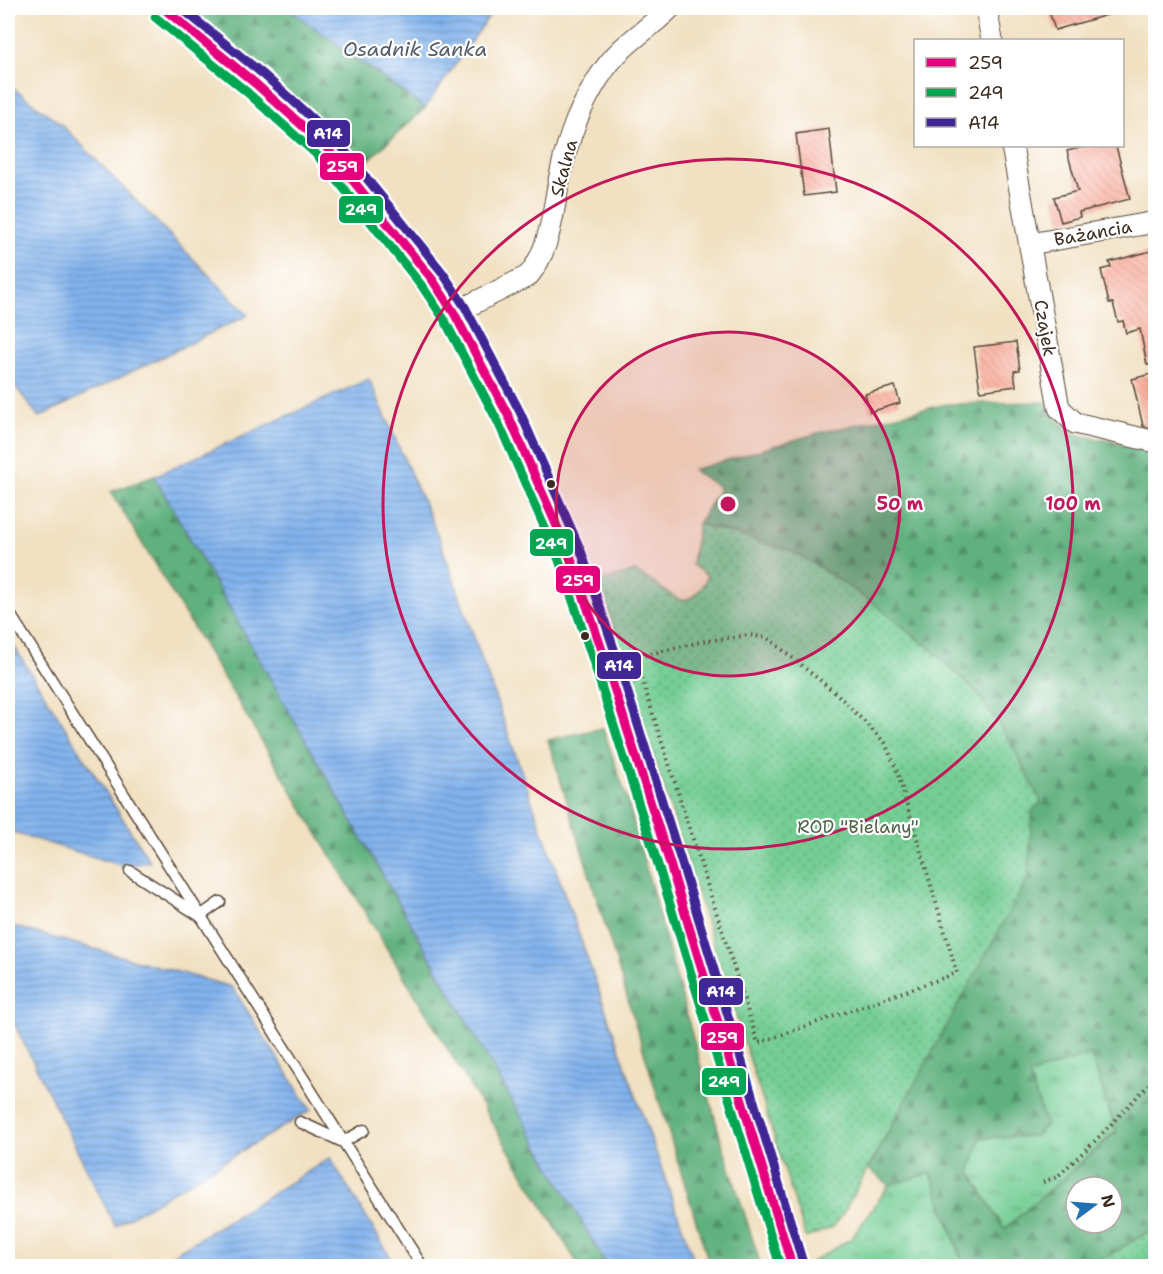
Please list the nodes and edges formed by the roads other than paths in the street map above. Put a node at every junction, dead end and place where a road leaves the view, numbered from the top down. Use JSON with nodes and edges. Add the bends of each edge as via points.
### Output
{"nodes":[{"id":1,"x":163,"y":8,"type":"edge"},
{"id":2,"x":670,"y":8,"type":"edge"},
{"id":3,"x":986,"y":8,"type":"edge"},
{"id":4,"x":992,"y":39,"type":"edge"},
{"id":5,"x":1012,"y":147,"type":"edge"},
{"id":6,"x":1155,"y":222,"type":"edge"},
{"id":7,"x":1030,"y":244,"type":"junction"},
{"id":8,"x":454,"y":313,"type":"junction"},
{"id":9,"x":1155,"y":442,"type":"edge"},
{"id":10,"x":8,"y":611,"type":"edge"},
{"id":11,"x":130,"y":871,"type":"dead end"},
{"id":12,"x":220,"y":902,"type":"dead end"},
{"id":13,"x":200,"y":916,"type":"junction"},
{"id":14,"x":300,"y":1122,"type":"dead end"},
{"id":15,"x":364,"y":1130,"type":"dead end"},
{"id":16,"x":343,"y":1142,"type":"junction"},
{"id":17,"x":422,"y":1266,"type":"edge"},
{"id":18,"x":792,"y":1266,"type":"edge"}],
"edges":[{"from":1,"to":8,"type":"main road","via":[[326,147],[396,232]]},
{"from":2,"to":8,"type":"street","name":"Skalna","via":[[620,51],[595,84],[577,119],[562,165],[544,252],[536,267],[528,276]]},
{"from":3,"to":4,"type":"street"},
{"from":5,"to":7,"type":"street","name":"Czajek"},
{"from":6,"to":7,"type":"street","name":"Bażancia"},
{"from":7,"to":9,"type":"street","name":"Czajek","via":[[1059,408],[1075,423]]},
{"from":8,"to":18,"type":"main road","via":[[513,427],[570,556],[670,864]]},
{"from":10,"to":13,"type":"lane"},
{"from":11,"to":13,"type":"lane"},
{"from":12,"to":13,"type":"lane"},
{"from":13,"to":16,"type":"lane"},
{"from":14,"to":16,"type":"lane"},
{"from":15,"to":16,"type":"lane"},
{"from":16,"to":17,"type":"lane"}]}
